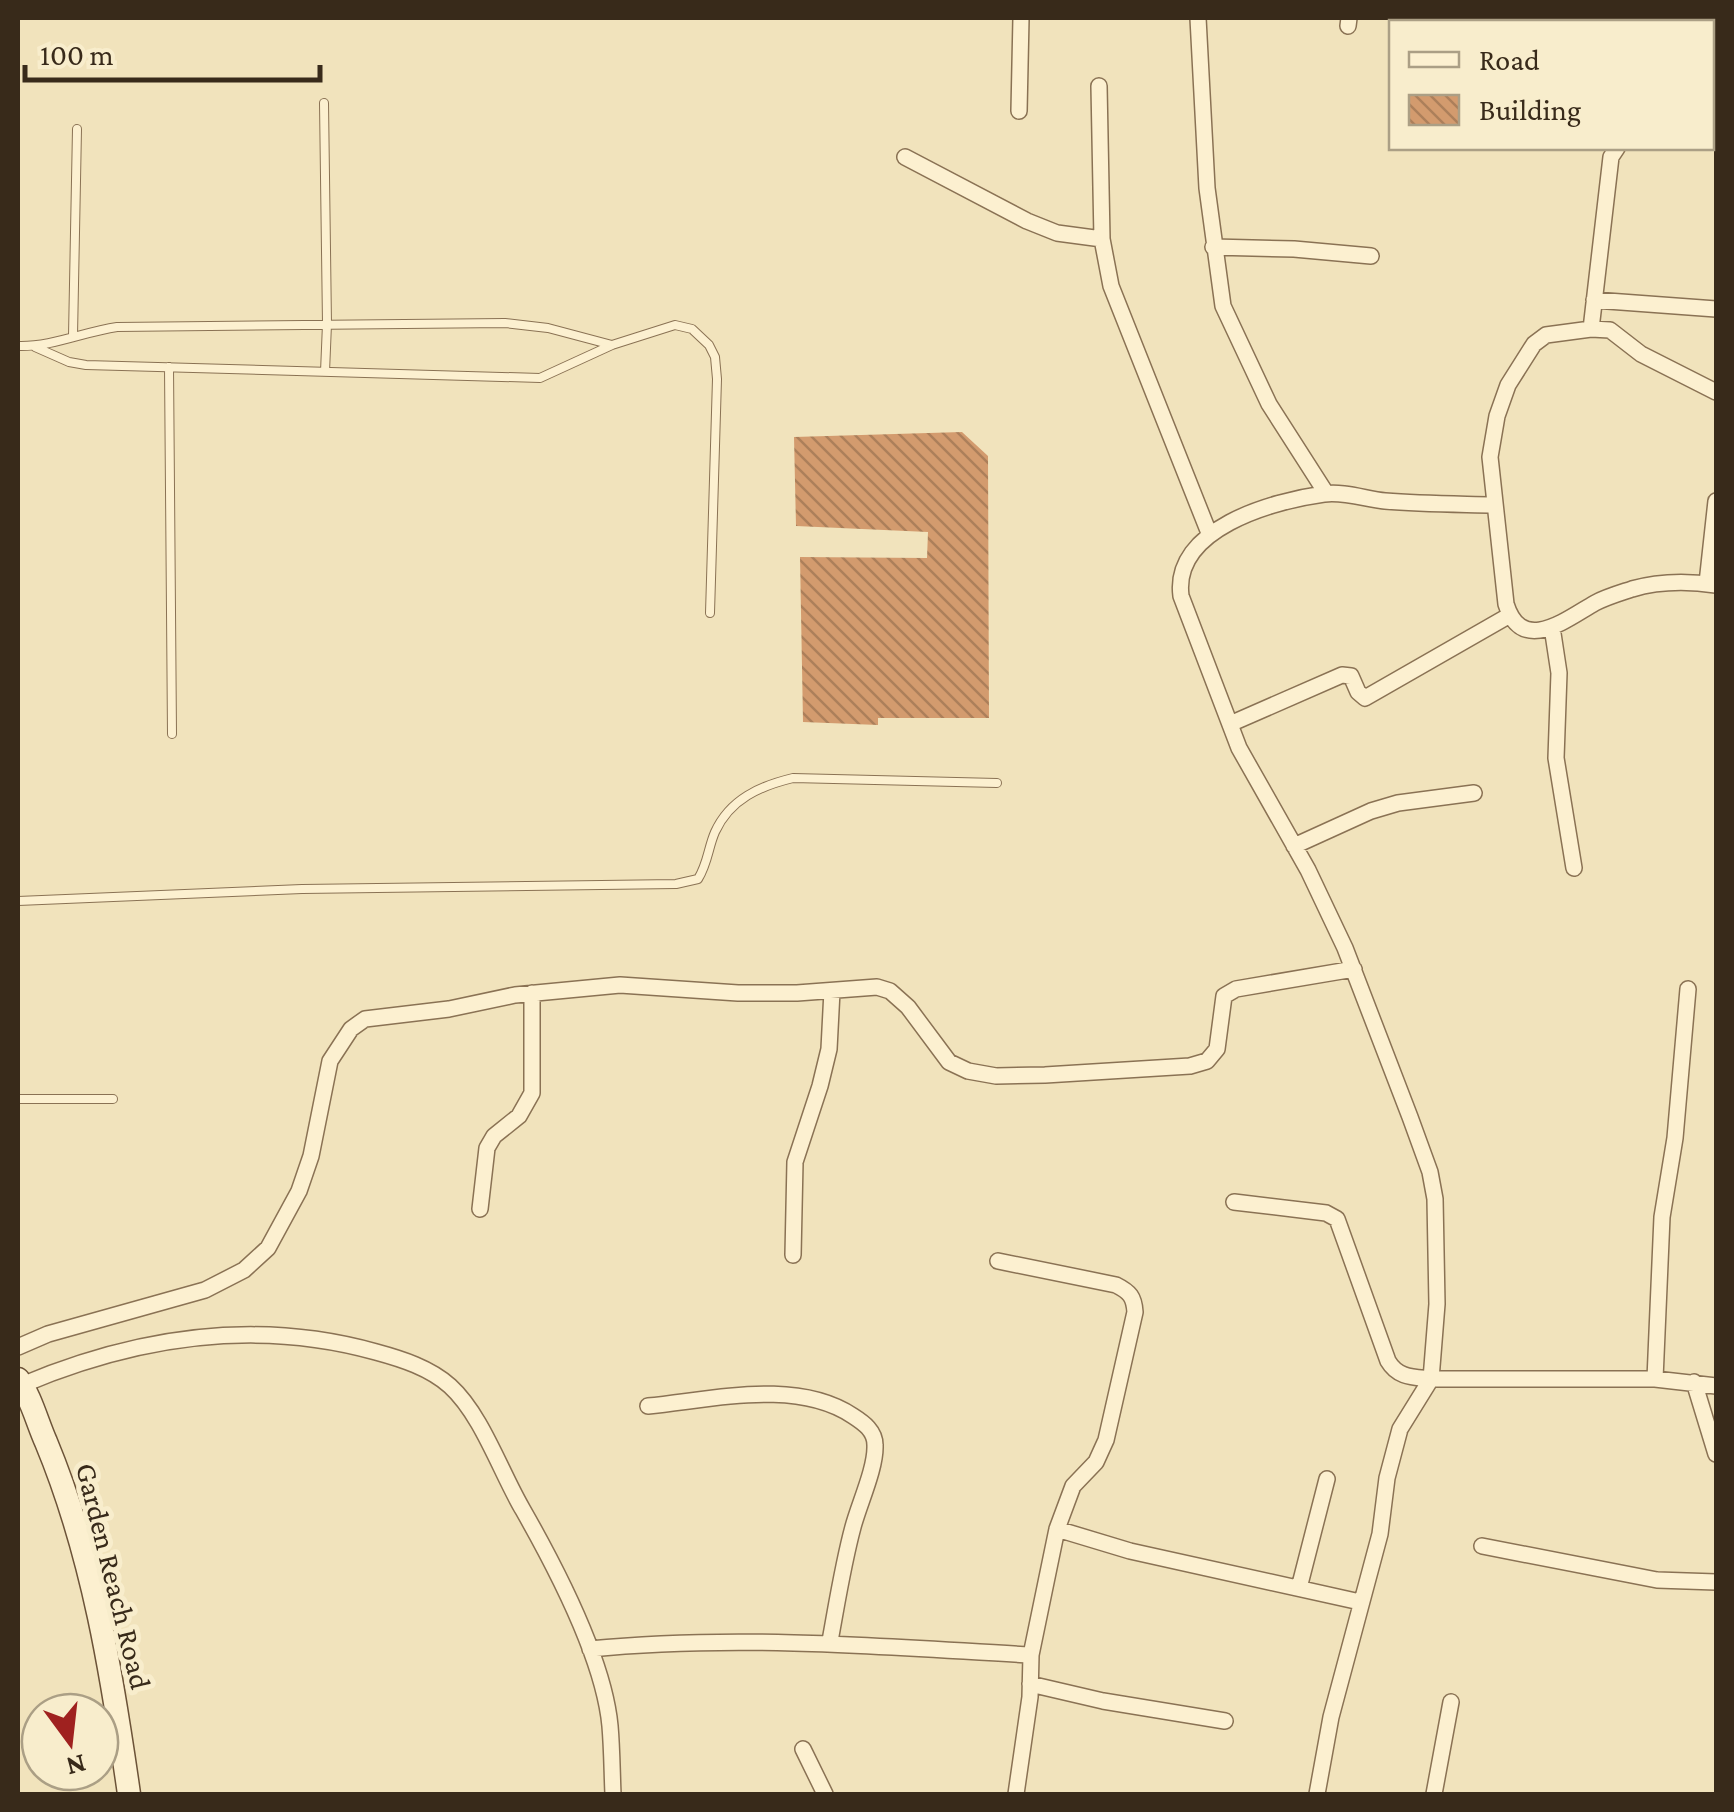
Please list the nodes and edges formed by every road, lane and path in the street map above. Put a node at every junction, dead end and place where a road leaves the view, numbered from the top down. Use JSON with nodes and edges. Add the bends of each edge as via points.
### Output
{"nodes":[{"id":1,"x":1021,"y":18,"type":"edge"},
{"id":2,"x":1198,"y":18,"type":"edge"},
{"id":3,"x":1099,"y":86,"type":"dead end"},
{"id":4,"x":324,"y":103,"type":"dead end"},
{"id":5,"x":1020,"y":111,"type":"dead end"},
{"id":6,"x":77,"y":129,"type":"dead end"},
{"id":7,"x":1615,"y":150,"type":"edge"},
{"id":8,"x":906,"y":157,"type":"dead end"},
{"id":9,"x":1102,"y":239,"type":"junction"},
{"id":10,"x":1213,"y":246,"type":"junction"},
{"id":11,"x":1371,"y":256,"type":"dead end"},
{"id":12,"x":1594,"y":300,"type":"junction"},
{"id":13,"x":1716,"y":309,"type":"edge"},
{"id":14,"x":328,"y":324,"type":"junction"},
{"id":15,"x":1591,"y":329,"type":"junction"},
{"id":16,"x":72,"y":336,"type":"junction"},
{"id":17,"x":612,"y":345,"type":"junction"},
{"id":18,"x":18,"y":346,"type":"edge"},
{"id":19,"x":35,"y":346,"type":"junction"},
{"id":20,"x":169,"y":367,"type":"junction"},
{"id":21,"x":324,"y":372,"type":"junction"},
{"id":22,"x":1716,"y":392,"type":"edge"},
{"id":23,"x":1326,"y":493,"type":"junction"},
{"id":24,"x":1716,"y":501,"type":"edge"},
{"id":25,"x":1494,"y":504,"type":"junction"},
{"id":26,"x":1210,"y":533,"type":"junction"},
{"id":27,"x":1712,"y":584,"type":"edge"},
{"id":28,"x":710,"y":613,"type":"dead end"},
{"id":29,"x":1510,"y":615,"type":"junction"},
{"id":30,"x":1552,"y":627,"type":"junction"},
{"id":31,"x":1230,"y":724,"type":"junction"},
{"id":32,"x":172,"y":734,"type":"dead end"},
{"id":33,"x":997,"y":783,"type":"dead end"},
{"id":34,"x":1474,"y":793,"type":"dead end"},
{"id":35,"x":1294,"y":846,"type":"junction"},
{"id":36,"x":1574,"y":868,"type":"dead end"},
{"id":37,"x":18,"y":901,"type":"edge"},
{"id":38,"x":1354,"y":970,"type":"junction"},
{"id":39,"x":1688,"y":988,"type":"dead end"},
{"id":40,"x":832,"y":991,"type":"junction"},
{"id":41,"x":532,"y":993,"type":"junction"},
{"id":42,"x":18,"y":1099,"type":"edge"},
{"id":43,"x":112,"y":1099,"type":"dead end"},
{"id":44,"x":1234,"y":1202,"type":"dead end"},
{"id":45,"x":480,"y":1209,"type":"dead end"},
{"id":46,"x":793,"y":1255,"type":"dead end"},
{"id":47,"x":998,"y":1261,"type":"dead end"},
{"id":48,"x":18,"y":1346,"type":"edge"},
{"id":49,"x":1655,"y":1379,"type":"junction"},
{"id":50,"x":1431,"y":1380,"type":"junction"},
{"id":51,"x":20,"y":1382,"type":"edge"},
{"id":52,"x":1694,"y":1382,"type":"junction"},
{"id":53,"x":1716,"y":1386,"type":"edge"},
{"id":54,"x":648,"y":1406,"type":"dead end"},
{"id":55,"x":1716,"y":1454,"type":"edge"},
{"id":56,"x":1327,"y":1479,"type":"dead end"},
{"id":57,"x":1056,"y":1528,"type":"junction"},
{"id":58,"x":1482,"y":1546,"type":"dead end"},
{"id":59,"x":1716,"y":1582,"type":"edge"},
{"id":60,"x":1299,"y":1588,"type":"junction"},
{"id":61,"x":1360,"y":1602,"type":"junction"},
{"id":62,"x":830,"y":1641,"type":"junction"},
{"id":63,"x":590,"y":1650,"type":"junction"},
{"id":64,"x":1031,"y":1655,"type":"junction"},
{"id":65,"x":1030,"y":1684,"type":"junction"},
{"id":66,"x":1451,"y":1702,"type":"dead end"},
{"id":67,"x":1225,"y":1721,"type":"dead end"},
{"id":68,"x":803,"y":1750,"type":"dead end"},
{"id":69,"x":129,"y":1794,"type":"edge"},
{"id":70,"x":613,"y":1794,"type":"edge"},
{"id":71,"x":825,"y":1794,"type":"edge"},
{"id":72,"x":1016,"y":1794,"type":"edge"},
{"id":73,"x":1317,"y":1794,"type":"edge"},
{"id":74,"x":1434,"y":1794,"type":"edge"}],
"edges":[{"from":1,"to":5,"type":"street"},
{"from":2,"to":10,"type":"street"},
{"from":3,"to":9,"type":"street"},
{"from":4,"to":14,"type":"lane"},
{"from":6,"to":16,"type":"lane"},
{"from":7,"to":12,"type":"street"},
{"from":8,"to":9,"type":"street","via":[[1027,221]]},
{"from":9,"to":26,"type":"street","via":[[1112,286]]},
{"from":10,"to":11,"type":"street"},
{"from":10,"to":23,"type":"street","via":[[1223,306],[1241,350]]},
{"from":12,"to":13,"type":"street"},
{"from":12,"to":15,"type":"street"},
{"from":14,"to":16,"type":"lane","via":[[117,327]]},
{"from":14,"to":17,"type":"lane","via":[[505,324]]},
{"from":14,"to":21,"type":"lane"},
{"from":15,"to":22,"type":"street","via":[[1610,330],[1640,354]]},
{"from":15,"to":25,"type":"street","via":[[1546,335],[1508,386],[1490,457]]},
{"from":16,"to":19,"type":"lane"},
{"from":17,"to":21,"type":"lane","via":[[540,378]]},
{"from":17,"to":28,"type":"lane","via":[[675,325],[702,336],[715,356]]},
{"from":18,"to":19,"type":"lane"},
{"from":19,"to":20,"type":"lane","via":[[70,362]]},
{"from":20,"to":21,"type":"lane"},
{"from":20,"to":32,"type":"lane"},
{"from":23,"to":25,"type":"street"},
{"from":23,"to":26,"type":"street","via":[[1264,509]]},
{"from":24,"to":27,"type":"street"},
{"from":25,"to":29,"type":"street"},
{"from":26,"to":31,"type":"street","via":[[1188,556],[1179,579]]},
{"from":27,"to":30,"type":"street","via":[[1628,590]]},
{"from":29,"to":30,"type":"street","via":[[1530,630]]},
{"from":29,"to":31,"type":"street","via":[[1366,698],[1342,674]]},
{"from":30,"to":36,"type":"street","via":[[1559,673],[1556,758]]},
{"from":31,"to":35,"type":"street"},
{"from":33,"to":37,"type":"lane","via":[[770,783],[726,813],[698,879],[676,884]]},
{"from":34,"to":35,"type":"street","via":[[1370,810]]},
{"from":35,"to":38,"type":"street"},
{"from":38,"to":40,"type":"street","via":[[1224,996],[1217,1049],[1201,1064],[1045,1075],[968,1071],[949,1062],[890,991]]},
{"from":38,"to":50,"type":"street","via":[[1430,1172],[1437,1239]]},
{"from":39,"to":49,"type":"street","via":[[1662,1217]]},
{"from":40,"to":41,"type":"street","via":[[620,985]]},
{"from":40,"to":46,"type":"street","via":[[829,1048],[795,1162]]},
{"from":41,"to":45,"type":"street","via":[[532,1093],[487,1148]]},
{"from":41,"to":48,"type":"street","via":[[365,1019],[330,1062],[310,1156],[268,1248],[244,1270],[204,1290]]},
{"from":42,"to":43,"type":"lane"},
{"from":44,"to":50,"type":"street","via":[[1336,1219],[1388,1361],[1404,1376]]},
{"from":47,"to":57,"type":"street","via":[[1116,1286],[1134,1300],[1106,1440],[1073,1486]]},
{"from":49,"to":50,"type":"street"},
{"from":49,"to":52,"type":"street"},
{"from":50,"to":61,"type":"street","via":[[1400,1429]]},
{"from":51,"to":63,"type":"street","via":[[76,1362],[196,1337],[327,1338],[410,1361],[451,1387],[486,1436]]},
{"from":51,"to":69,"type":"main road","name":"Garden Reach Road","via":[[80,1540],[109,1656]]},
{"from":52,"to":53,"type":"street"},
{"from":52,"to":55,"type":"street"},
{"from":54,"to":62,"type":"street","via":[[809,1398],[843,1410],[872,1432],[874,1456]]},
{"from":56,"to":60,"type":"street"},
{"from":57,"to":60,"type":"street"},
{"from":57,"to":64,"type":"street"},
{"from":58,"to":59,"type":"street","via":[[1658,1580]]},
{"from":60,"to":61,"type":"street"},
{"from":61,"to":73,"type":"street"},
{"from":62,"to":63,"type":"street"},
{"from":62,"to":64,"type":"street"},
{"from":63,"to":70,"type":"street","via":[[610,1723]]},
{"from":64,"to":65,"type":"street"},
{"from":65,"to":67,"type":"street"},
{"from":65,"to":72,"type":"street"},
{"from":66,"to":74,"type":"street"},
{"from":68,"to":71,"type":"street"}]}
